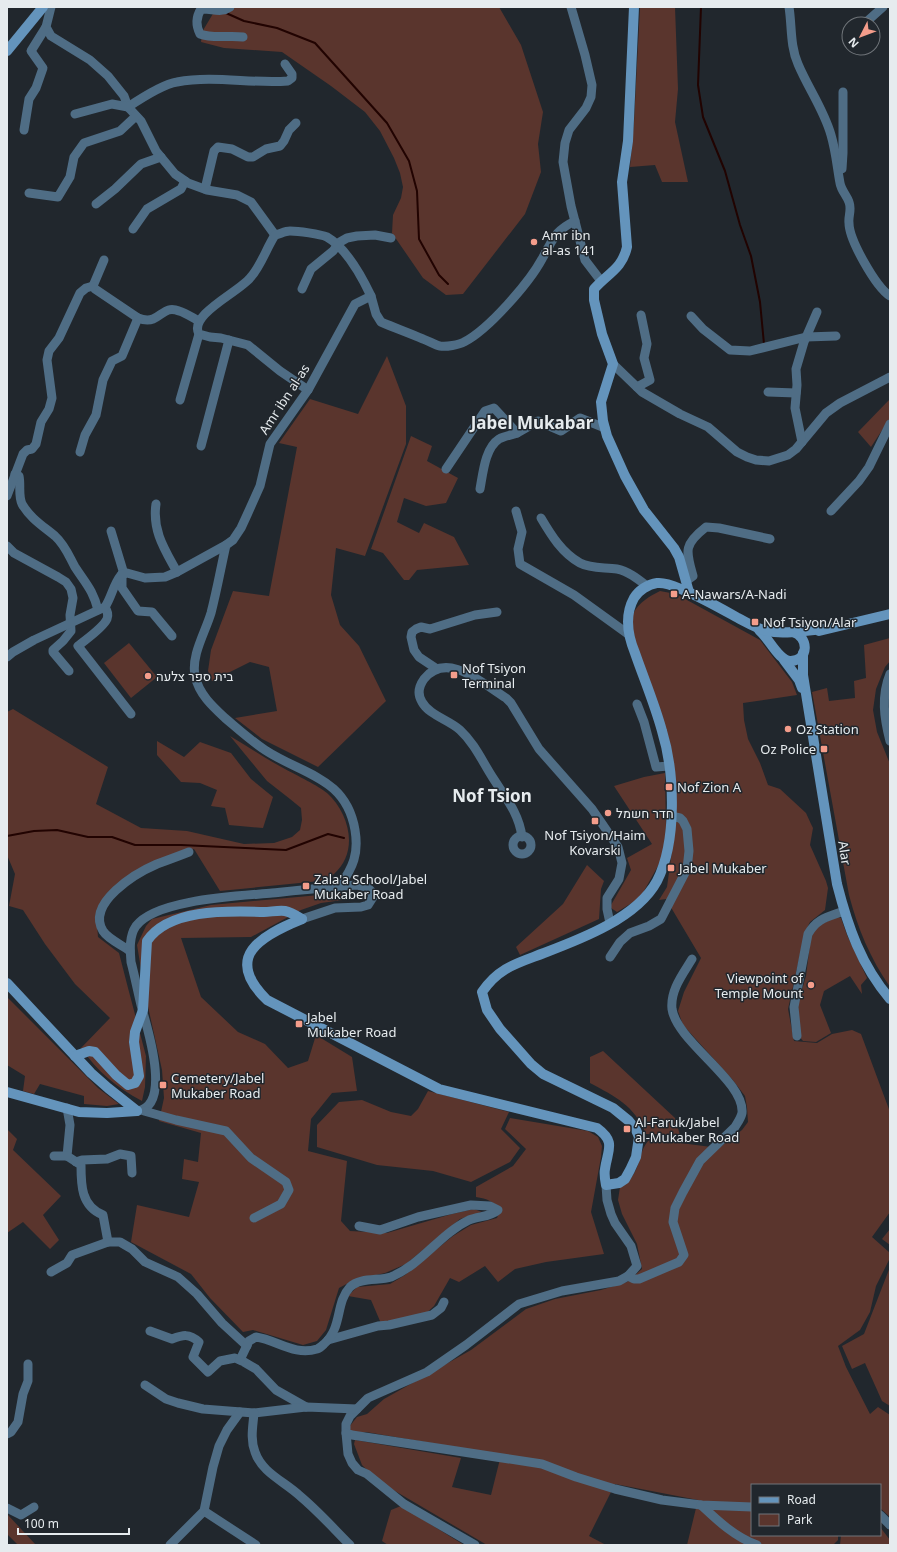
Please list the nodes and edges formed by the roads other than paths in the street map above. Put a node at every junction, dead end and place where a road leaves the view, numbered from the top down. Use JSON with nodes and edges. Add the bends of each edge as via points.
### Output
{"nodes":[{"id":1,"x":43,"y":7,"type":"edge"},
{"id":2,"x":51,"y":7,"type":"edge"},
{"id":3,"x":230,"y":7,"type":"edge"},
{"id":4,"x":571,"y":7,"type":"edge"},
{"id":5,"x":634,"y":7,"type":"edge"},
{"id":6,"x":789,"y":7,"type":"edge"},
{"id":7,"x":883,"y":7,"type":"edge"},
{"id":8,"x":873,"y":16,"type":"edge"},
{"id":9,"x":46,"y":28,"type":"junction"},
{"id":10,"x":243,"y":37,"type":"dead end"},
{"id":11,"x":7,"y":51,"type":"edge"},
{"id":12,"x":285,"y":64,"type":"dead end"},
{"id":13,"x":843,"y":92,"type":"dead end"},
{"id":14,"x":128,"y":107,"type":"junction"},
{"id":15,"x":75,"y":114,"type":"dead end"},
{"id":16,"x":136,"y":116,"type":"junction"},
{"id":17,"x":296,"y":124,"type":"dead end"},
{"id":18,"x":24,"y":130,"type":"dead end"},
{"id":19,"x":161,"y":158,"type":"junction"},
{"id":20,"x":185,"y":181,"type":"junction"},
{"id":21,"x":840,"y":185,"type":"junction"},
{"id":22,"x":204,"y":189,"type":"junction"},
{"id":23,"x":28,"y":193,"type":"dead end"},
{"id":24,"x":96,"y":204,"type":"dead end"},
{"id":25,"x":575,"y":221,"type":"junction"},
{"id":26,"x":134,"y":229,"type":"dead end"},
{"id":27,"x":275,"y":235,"type":"junction"},
{"id":28,"x":391,"y":238,"type":"dead end"},
{"id":29,"x":337,"y":246,"type":"junction"},
{"id":30,"x":104,"y":260,"type":"dead end"},
{"id":31,"x":600,"y":281,"type":"junction"},
{"id":32,"x":93,"y":286,"type":"junction"},
{"id":33,"x":302,"y":289,"type":"dead end"},
{"id":34,"x":370,"y":296,"type":"junction"},
{"id":35,"x":890,"y":296,"type":"edge"},
{"id":36,"x":817,"y":312,"type":"dead end"},
{"id":37,"x":641,"y":315,"type":"dead end"},
{"id":38,"x":691,"y":316,"type":"dead end"},
{"id":39,"x":138,"y":318,"type":"junction"},
{"id":40,"x":199,"y":321,"type":"junction"},
{"id":41,"x":199,"y":334,"type":"junction"},
{"id":42,"x":836,"y":336,"type":"dead end"},
{"id":43,"x":806,"y":337,"type":"junction"},
{"id":44,"x":228,"y":340,"type":"junction"},
{"id":45,"x":613,"y":364,"type":"junction"},
{"id":46,"x":890,"y":377,"type":"edge"},
{"id":47,"x":637,"y":387,"type":"junction"},
{"id":48,"x":308,"y":390,"type":"junction"},
{"id":49,"x":768,"y":392,"type":"dead end"},
{"id":50,"x":796,"y":393,"type":"junction"},
{"id":51,"x":180,"y":400,"type":"dead end"},
{"id":52,"x":890,"y":424,"type":"edge"},
{"id":53,"x":605,"y":428,"type":"junction"},
{"id":54,"x":517,"y":433,"type":"junction"},
{"id":55,"x":802,"y":442,"type":"junction"},
{"id":56,"x":201,"y":446,"type":"dead end"},
{"id":57,"x":80,"y":452,"type":"dead end"},
{"id":58,"x":446,"y":469,"type":"dead end"},
{"id":59,"x":15,"y":474,"type":"junction"},
{"id":60,"x":480,"y":488,"type":"dead end"},
{"id":61,"x":7,"y":496,"type":"edge"},
{"id":62,"x":156,"y":504,"type":"dead end"},
{"id":63,"x":516,"y":511,"type":"dead end"},
{"id":64,"x":831,"y":511,"type":"dead end"},
{"id":65,"x":541,"y":518,"type":"dead end"},
{"id":66,"x":111,"y":531,"type":"dead end"},
{"id":67,"x":770,"y":539,"type":"dead end"},
{"id":68,"x":226,"y":545,"type":"junction"},
{"id":69,"x":7,"y":546,"type":"edge"},
{"id":70,"x":176,"y":572,"type":"junction"},
{"id":71,"x":123,"y":574,"type":"junction"},
{"id":72,"x":686,"y":581,"type":"junction"},
{"id":73,"x":646,"y":586,"type":"junction"},
{"id":74,"x":689,"y":592,"type":"junction"},
{"id":75,"x":102,"y":608,"type":"junction"},
{"id":76,"x":497,"y":612,"type":"dead end"},
{"id":77,"x":890,"y":614,"type":"edge"},
{"id":78,"x":70,"y":624,"type":"junction"},
{"id":79,"x":757,"y":628,"type":"junction"},
{"id":80,"x":824,"y":629,"type":"junction"},
{"id":81,"x":788,"y":632,"type":"junction"},
{"id":82,"x":628,"y":634,"type":"junction"},
{"id":83,"x":172,"y":636,"type":"dead end"},
{"id":84,"x":804,"y":648,"type":"junction"},
{"id":85,"x":776,"y":649,"type":"junction"},
{"id":86,"x":7,"y":657,"type":"edge"},
{"id":87,"x":784,"y":660,"type":"junction"},
{"id":88,"x":437,"y":669,"type":"junction"},
{"id":89,"x":69,"y":670,"type":"dead end"},
{"id":90,"x":890,"y":674,"type":"edge"},
{"id":91,"x":807,"y":700,"type":"junction"},
{"id":92,"x":637,"y":704,"type":"dead end"},
{"id":93,"x":131,"y":714,"type":"dead end"},
{"id":94,"x":890,"y":741,"type":"edge"},
{"id":95,"x":669,"y":766,"type":"junction"},
{"id":96,"x":671,"y":816,"type":"junction"},
{"id":97,"x":189,"y":852,"type":"dead end"},
{"id":98,"x":523,"y":858,"type":"dead end"},
{"id":99,"x":340,"y":886,"type":"junction"},
{"id":100,"x":844,"y":911,"type":"junction"},
{"id":101,"x":302,"y":919,"type":"junction"},
{"id":102,"x":610,"y":923,"type":"junction"},
{"id":103,"x":130,"y":951,"type":"junction"},
{"id":104,"x":610,"y":957,"type":"dead end"},
{"id":105,"x":692,"y":959,"type":"dead end"},
{"id":106,"x":7,"y":983,"type":"edge"},
{"id":107,"x":890,"y":999,"type":"edge"},
{"id":108,"x":143,"y":1010,"type":"junction"},
{"id":109,"x":797,"y":1036,"type":"dead end"},
{"id":110,"x":75,"y":1056,"type":"junction"},
{"id":111,"x":7,"y":1092,"type":"edge"},
{"id":112,"x":67,"y":1108,"type":"junction"},
{"id":113,"x":140,"y":1111,"type":"junction"},
{"id":114,"x":54,"y":1156,"type":"dead end"},
{"id":115,"x":67,"y":1156,"type":"junction"},
{"id":116,"x":76,"y":1162,"type":"junction"},
{"id":117,"x":132,"y":1173,"type":"dead end"},
{"id":118,"x":606,"y":1185,"type":"junction"},
{"id":119,"x":254,"y":1218,"type":"dead end"},
{"id":120,"x":360,"y":1226,"type":"dead end"},
{"id":121,"x":108,"y":1242,"type":"junction"},
{"id":122,"x":51,"y":1272,"type":"dead end"},
{"id":123,"x":628,"y":1276,"type":"junction"},
{"id":124,"x":444,"y":1302,"type":"dead end"},
{"id":125,"x":150,"y":1332,"type":"dead end"},
{"id":126,"x":328,"y":1340,"type":"junction"},
{"id":127,"x":247,"y":1346,"type":"junction"},
{"id":128,"x":240,"y":1360,"type":"junction"},
{"id":129,"x":28,"y":1364,"type":"dead end"},
{"id":130,"x":145,"y":1385,"type":"dead end"},
{"id":131,"x":306,"y":1407,"type":"junction"},
{"id":132,"x":356,"y":1409,"type":"junction"},
{"id":133,"x":240,"y":1412,"type":"junction"},
{"id":134,"x":254,"y":1413,"type":"junction"},
{"id":135,"x":346,"y":1433,"type":"junction"},
{"id":136,"x":7,"y":1434,"type":"edge"},
{"id":137,"x":701,"y":1505,"type":"junction"},
{"id":138,"x":34,"y":1507,"type":"dead end"},
{"id":139,"x":751,"y":1507,"type":"edge"},
{"id":140,"x":7,"y":1508,"type":"edge"},
{"id":141,"x":204,"y":1511,"type":"junction"},
{"id":142,"x":881,"y":1516,"type":"edge"},
{"id":143,"x":890,"y":1525,"type":"edge"},
{"id":144,"x":170,"y":1545,"type":"edge"},
{"id":145,"x":256,"y":1545,"type":"edge"},
{"id":146,"x":350,"y":1545,"type":"edge"},
{"id":147,"x":475,"y":1545,"type":"edge"},
{"id":148,"x":757,"y":1545,"type":"edge"}],
"edges":[{"from":1,"to":11,"type":"street"},
{"from":2,"to":9,"type":"street"},
{"from":3,"to":10,"type":"street","via":[[218,12],[202,9],[198,14],[200,34]]},
{"from":4,"to":25,"type":"street","via":[[592,85],[589,102],[569,130],[565,143],[563,162]]},
{"from":5,"to":31,"type":"street","via":[[628,141],[622,182],[627,247],[620,265]]},
{"from":6,"to":21,"type":"street","via":[[797,63],[831,134],[838,162]]},
{"from":7,"to":8,"type":"street"},
{"from":9,"to":14,"type":"street","via":[[52,36],[105,72],[124,96]]},
{"from":9,"to":18,"type":"street","via":[[31,51],[43,68],[36,88],[29,98]]},
{"from":12,"to":14,"type":"street","via":[[292,74],[288,81],[214,79],[176,82],[139,99]]},
{"from":13,"to":21,"type":"street"},
{"from":14,"to":15,"type":"street","via":[[112,104]]},
{"from":14,"to":16,"type":"street"},
{"from":16,"to":19,"type":"street"},
{"from":16,"to":23,"type":"street","via":[[120,131],[84,143],[74,157],[70,177],[58,197]]},
{"from":17,"to":22,"type":"street","via":[[289,130],[280,146],[266,149],[253,158],[232,149],[218,147],[214,151]]},
{"from":19,"to":20,"type":"street"},
{"from":19,"to":24,"type":"street","via":[[141,164]]},
{"from":20,"to":22,"type":"street"},
{"from":20,"to":26,"type":"street","via":[[181,189],[147,209]]},
{"from":21,"to":35,"type":"street","via":[[849,202],[851,212],[848,223],[862,260]]},
{"from":22,"to":27,"type":"street","via":[[237,195],[251,202]]},
{"from":25,"to":31,"type":"street","via":[[585,260]]},
{"from":25,"to":34,"type":"street","via":[[557,232],[542,259],[483,331],[463,343],[440,346],[381,322]]},
{"from":27,"to":29,"type":"street","via":[[290,231],[310,234],[326,237]]},
{"from":27,"to":40,"type":"street","via":[[249,280],[204,314]]},
{"from":28,"to":29,"type":"street","via":[[375,235],[357,236],[347,238]]},
{"from":29,"to":33,"type":"street","via":[[311,269]]},
{"from":29,"to":34,"type":"street","via":[[364,281]]},
{"from":30,"to":32,"type":"street"},
{"from":31,"to":45,"type":"street","via":[[594,289],[594,300],[602,334]]},
{"from":32,"to":39,"type":"street"},
{"from":32,"to":59,"type":"street","via":[[80,293],[59,338],[49,351],[46,360],[52,398],[41,422],[36,444],[23,454]]},
{"from":34,"to":48,"type":"street","name":"Amr ibn al-as","via":[[354,304]]},
{"from":36,"to":43,"type":"street"},
{"from":37,"to":47,"type":"street","via":[[647,344],[644,358],[650,380]]},
{"from":38,"to":43,"type":"street","via":[[730,350],[750,350]]},
{"from":39,"to":40,"type":"street","via":[[154,318],[172,309]]},
{"from":39,"to":57,"type":"street","via":[[122,356],[112,361],[104,380],[96,415],[85,435]]},
{"from":40,"to":41,"type":"street"},
{"from":41,"to":44,"type":"street"},
{"from":41,"to":51,"type":"street"},
{"from":42,"to":43,"type":"street"},
{"from":43,"to":50,"type":"street","via":[[796,369]]},
{"from":44,"to":48,"type":"street","via":[[248,345]]},
{"from":44,"to":56,"type":"street"},
{"from":45,"to":47,"type":"street"},
{"from":45,"to":53,"type":"street","via":[[601,402]]},
{"from":46,"to":55,"type":"street","via":[[826,413]]},
{"from":47,"to":55,"type":"street","via":[[680,414],[708,427],[737,452],[756,460],[769,461],[780,458],[796,449]]},
{"from":48,"to":68,"type":"street","name":"Amr ibn al-as","via":[[270,444],[260,486],[250,509],[233,540]]},
{"from":49,"to":50,"type":"street"},
{"from":50,"to":55,"type":"street","via":[[795,408]]},
{"from":52,"to":64,"type":"street","via":[[869,467]]},
{"from":53,"to":54,"type":"street","via":[[580,418],[561,431],[538,422]]},
{"from":53,"to":72,"type":"street","via":[[625,476],[644,510],[676,552]]},
{"from":54,"to":58,"type":"street","via":[[494,408],[485,411]]},
{"from":54,"to":60,"type":"street","via":[[499,439],[490,449]]},
{"from":59,"to":61,"type":"street"},
{"from":59,"to":75,"type":"street","via":[[19,476],[22,502],[31,517],[65,547],[74,566]]},
{"from":62,"to":70,"type":"street","via":[[154,514],[158,537]]},
{"from":63,"to":82,"type":"street","via":[[522,532],[518,549],[520,564],[574,595]]},
{"from":65,"to":73,"type":"street","via":[[552,537],[581,563],[618,570],[635,577]]},
{"from":66,"to":71,"type":"street"},
{"from":67,"to":72,"type":"street","via":[[706,527],[694,537],[687,553],[694,576]]},
{"from":68,"to":70,"type":"street","name":"Amr ibn al-as"},
{"from":68,"to":99,"type":"street","via":[[210,613],[195,659],[198,686],[208,702],[245,735],[279,758],[319,778],[340,795],[353,821],[356,849],[355,860]]},
{"from":69,"to":78,"type":"street","via":[[14,554],[66,582],[73,598]]},
{"from":70,"to":71,"type":"street","name":"Amr ibn al-as","via":[[165,577],[144,578]]},
{"from":71,"to":75,"type":"street","via":[[114,584],[110,599]]},
{"from":71,"to":83,"type":"street","via":[[122,588],[138,611],[152,612]]},
{"from":72,"to":74,"type":"street"},
{"from":73,"to":74,"type":"street","via":[[668,584]]},
{"from":73,"to":82,"type":"street","via":[[631,603]]},
{"from":74,"to":79,"type":"street"},
{"from":75,"to":78,"type":"street"},
{"from":75,"to":93,"type":"street","via":[[108,613],[104,624],[78,646]]},
{"from":76,"to":88,"type":"street","via":[[475,615],[430,629],[416,628],[411,637],[414,650]]},
{"from":77,"to":80,"type":"street"},
{"from":78,"to":86,"type":"street","via":[[34,640]]},
{"from":78,"to":89,"type":"street","via":[[69,634],[53,650]]},
{"from":79,"to":81,"type":"street","via":[[770,632]]},
{"from":79,"to":85,"type":"street"},
{"from":80,"to":81,"type":"street"},
{"from":80,"to":84,"type":"street","via":[[807,636]]},
{"from":81,"to":84,"type":"street","via":[[800,636]]},
{"from":81,"to":85,"type":"street","via":[[778,638]]},
{"from":82,"to":95,"type":"street","via":[[662,731]]},
{"from":84,"to":87,"type":"street","via":[[797,659]]},
{"from":84,"to":91,"type":"street","name":"Alar","via":[[803,675]]},
{"from":85,"to":87,"type":"street","via":[[777,654]]},
{"from":87,"to":91,"type":"street","name":"Alar","via":[[799,680]]},
{"from":88,"to":98,"type":"street","via":[[424,679],[420,686],[421,700],[428,709],[460,730],[474,745],[518,818],[522,837],[516,839],[514,844],[515,851]]},
{"from":88,"to":102,"type":"street","via":[[459,669],[506,698],[539,749],[592,809],[606,829],[618,847],[622,859],[619,879],[607,898]]},
{"from":90,"to":94,"type":"street","via":[[884,709]]},
{"from":91,"to":100,"type":"street","name":"Alar"},
{"from":92,"to":95,"type":"street","via":[[656,767]]},
{"from":95,"to":96,"type":"street"},
{"from":96,"to":102,"type":"street","via":[[668,849],[664,867],[656,884],[626,914]]},
{"from":96,"to":104,"type":"street","via":[[680,818],[687,829],[687,869],[661,919],[630,933]]},
{"from":97,"to":103,"type":"street","via":[[139,874],[126,883],[101,910],[103,932]]},
{"from":99,"to":101,"type":"street","via":[[367,887],[373,897],[368,904],[362,906],[335,908]]},
{"from":99,"to":103,"type":"street","via":[[200,900],[175,906],[144,919],[136,926]]},
{"from":100,"to":107,"type":"street","name":"Alar","via":[[864,962],[872,977]]},
{"from":100,"to":109,"type":"street","via":[[820,920],[808,934],[794,1007]]},
{"from":101,"to":108,"type":"street","via":[[285,911],[226,911],[178,919],[164,924],[153,932],[147,941]]},
{"from":101,"to":118,"type":"street","via":[[268,934],[249,955],[246,967],[248,976],[267,1000],[439,1089],[597,1128],[605,1134],[609,1142],[610,1150],[604,1171]]},
{"from":102,"to":118,"type":"street","via":[[558,948],[507,967],[490,980],[482,992],[487,1010],[500,1030],[531,1064],[543,1074],[613,1108],[636,1130],[639,1137],[636,1157],[630,1170],[619,1183]]},
{"from":103,"to":108,"type":"street"},
{"from":105,"to":123,"type":"street","via":[[673,992],[672,1010],[680,1027],[730,1084],[741,1103],[742,1113],[736,1127],[700,1161],[675,1208],[673,1222],[684,1255],[679,1262],[639,1279]]},
{"from":106,"to":110,"type":"street"},
{"from":108,"to":110,"type":"street","via":[[135,1032],[139,1076],[135,1082],[128,1085],[95,1052],[89,1051]]},
{"from":108,"to":113,"type":"street","via":[[153,1046],[155,1079],[149,1106]]},
{"from":110,"to":113,"type":"street","via":[[108,1088]]},
{"from":111,"to":112,"type":"street"},
{"from":112,"to":113,"type":"street","via":[[79,1112]]},
{"from":112,"to":115,"type":"street","via":[[70,1124]]},
{"from":113,"to":119,"type":"street","via":[[226,1131],[251,1158],[286,1182],[289,1190],[280,1204]]},
{"from":114,"to":115,"type":"street"},
{"from":115,"to":116,"type":"street"},
{"from":116,"to":117,"type":"street","via":[[107,1159],[120,1154],[131,1156]]},
{"from":116,"to":121,"type":"street","via":[[81,1165],[81,1188],[88,1203],[96,1212],[103,1215]]},
{"from":118,"to":123,"type":"street","via":[[611,1214],[631,1246],[637,1266]]},
{"from":120,"to":126,"type":"street","via":[[380,1230],[418,1217],[471,1205],[490,1206],[498,1210],[493,1214],[470,1220],[455,1229],[406,1269],[390,1277],[358,1282],[351,1286],[344,1295],[337,1326]]},
{"from":121,"to":122,"type":"street","via":[[72,1255],[67,1263]]},
{"from":121,"to":127,"type":"street","via":[[120,1242],[132,1248],[145,1262],[178,1277]]},
{"from":123,"to":132,"type":"street","via":[[619,1281],[562,1291],[519,1304],[445,1360],[421,1375],[368,1398]]},
{"from":124,"to":126,"type":"street","via":[[432,1315]]},
{"from":125,"to":128,"type":"street","via":[[172,1339],[192,1336],[198,1342],[193,1357],[208,1372],[220,1361],[235,1358]]},
{"from":126,"to":127,"type":"street","via":[[319,1349],[305,1351],[284,1348],[256,1337],[249,1341]]},
{"from":127,"to":128,"type":"street"},
{"from":128,"to":131,"type":"street","via":[[256,1369],[276,1390]]},
{"from":129,"to":136,"type":"street","via":[[28,1381],[18,1422]]},
{"from":130,"to":133,"type":"street","via":[[166,1399],[178,1403],[203,1409]]},
{"from":131,"to":132,"type":"street"},
{"from":131,"to":134,"type":"street"},
{"from":132,"to":135,"type":"street","via":[[346,1424]]},
{"from":133,"to":134,"type":"street"},
{"from":133,"to":141,"type":"street","via":[[219,1446],[212,1467]]},
{"from":134,"to":146,"type":"street","via":[[252,1440],[261,1463],[271,1475],[300,1495]]},
{"from":135,"to":137,"type":"street","via":[[542,1464],[615,1489],[662,1500]]},
{"from":135,"to":147,"type":"street","via":[[348,1454],[358,1470],[367,1474],[404,1504]]},
{"from":137,"to":139,"type":"street"},
{"from":137,"to":148,"type":"street","via":[[721,1524]]},
{"from":138,"to":140,"type":"street","via":[[21,1515]]},
{"from":141,"to":144,"type":"street"},
{"from":141,"to":145,"type":"street"},
{"from":142,"to":143,"type":"street"}]}
